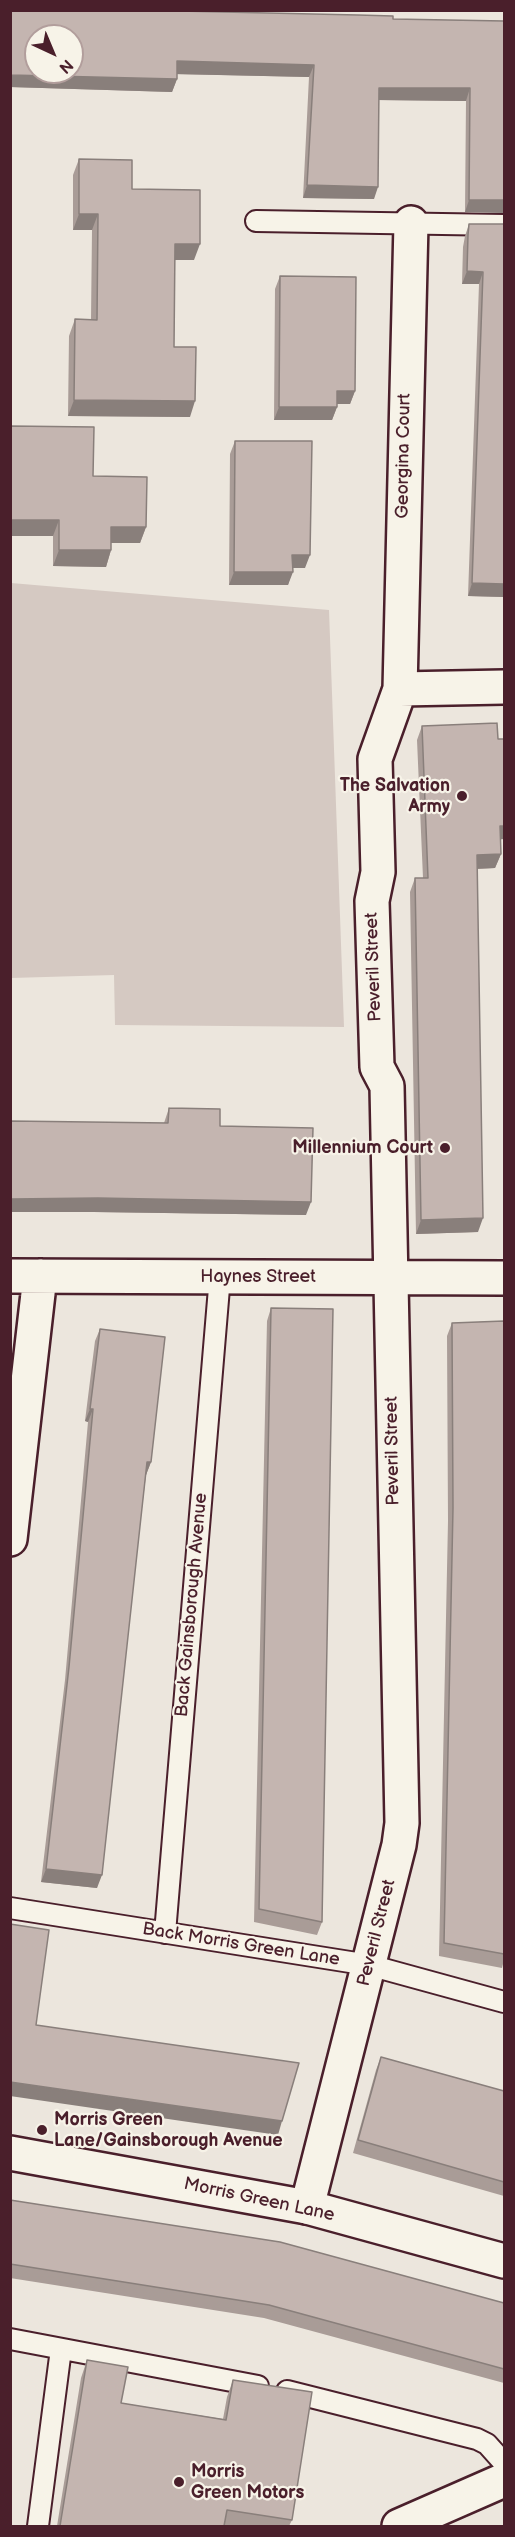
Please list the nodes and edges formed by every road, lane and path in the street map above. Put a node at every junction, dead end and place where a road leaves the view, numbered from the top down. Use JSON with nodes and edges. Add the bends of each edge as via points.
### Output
{"nodes":[{"id":1,"x":256,"y":220,"type":"dead end"},
{"id":2,"x":411,"y":223,"type":"junction"},
{"id":3,"x":504,"y":225,"type":"edge"},
{"id":4,"x":504,"y":687,"type":"edge"},
{"id":5,"x":400,"y":689,"type":"junction"},
{"id":6,"x":25,"y":1276,"type":"edge"},
{"id":7,"x":220,"y":1276,"type":"junction"},
{"id":8,"x":389,"y":1277,"type":"junction"},
{"id":9,"x":504,"y":1278,"type":"edge"},
{"id":10,"x":10,"y":1539,"type":"edge"},
{"id":11,"x":10,"y":1908,"type":"edge"},
{"id":12,"x":165,"y":1933,"type":"junction"},
{"id":13,"x":369,"y":1965,"type":"junction"},
{"id":14,"x":504,"y":2002,"type":"edge"},
{"id":15,"x":10,"y":2153,"type":"edge"},
{"id":16,"x":307,"y":2207,"type":"junction"},
{"id":17,"x":504,"y":2261,"type":"edge"},
{"id":18,"x":10,"y":2339,"type":"edge"},
{"id":19,"x":61,"y":2349,"type":"junction"},
{"id":20,"x":504,"y":2463,"type":"edge"},
{"id":21,"x":504,"y":2480,"type":"edge"},
{"id":22,"x":38,"y":2526,"type":"edge"},
{"id":23,"x":399,"y":2526,"type":"edge"}],
"edges":[{"from":1,"to":2,"type":"lane"},
{"from":2,"to":3,"type":"lane"},
{"from":2,"to":5,"type":"street","name":"Georgina Court"},
{"from":4,"to":5,"type":"street"},
{"from":5,"to":8,"type":"street","name":"Peveril Street","via":[[375,759],[378,872],[372,902],[377,1066],[387,1086]]},
{"from":6,"to":7,"type":"street","name":"Haynes Street"},
{"from":6,"to":10,"type":"street"},
{"from":7,"to":8,"type":"street","name":"Haynes Street"},
{"from":7,"to":12,"type":"lane","name":"Back Gainsborough Avenue"},
{"from":8,"to":9,"type":"street","name":"Haynes Street"},
{"from":8,"to":13,"type":"street","name":"Peveril Street","via":[[402,1823]]},
{"from":11,"to":12,"type":"lane","name":"Back Morris Green Lane"},
{"from":12,"to":13,"type":"lane","name":"Back Morris Green Lane"},
{"from":13,"to":14,"type":"lane","name":"Back Morris Green Lane"},
{"from":13,"to":16,"type":"street","name":"Peveril Street"},
{"from":15,"to":16,"type":"street","name":"Morris Green Lane"},
{"from":16,"to":17,"type":"street","name":"Morris Green Lane"},
{"from":18,"to":19,"type":"lane"},
{"from":19,"to":20,"type":"lane","via":[[300,2394],[477,2439]]},
{"from":19,"to":22,"type":"lane"},
{"from":21,"to":23,"type":"street"}]}
